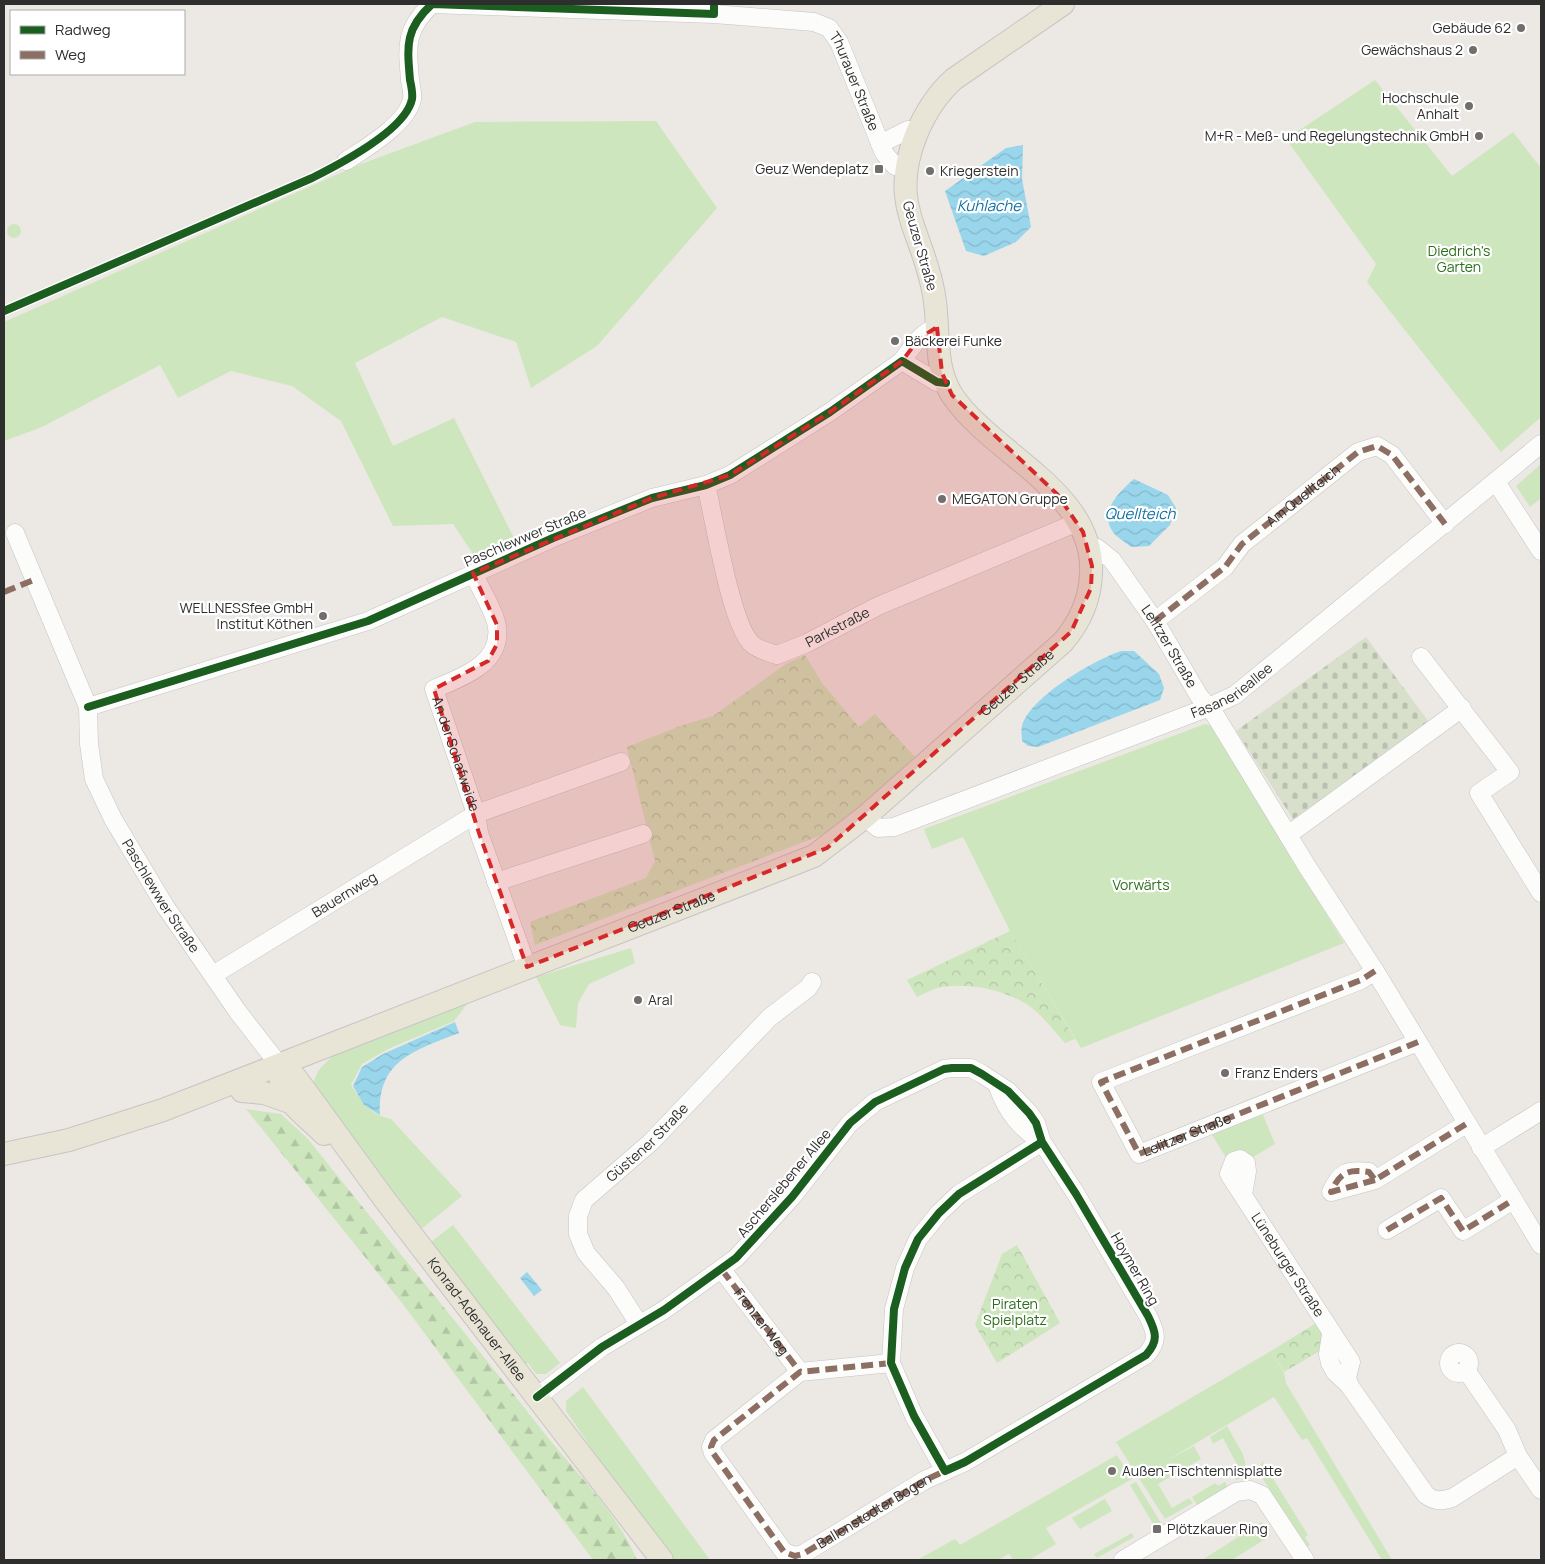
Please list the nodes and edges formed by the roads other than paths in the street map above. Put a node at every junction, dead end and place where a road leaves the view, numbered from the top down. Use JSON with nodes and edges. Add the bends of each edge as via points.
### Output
{"nodes":[{"id":1,"x":432,"y":4,"type":"edge"},
{"id":2,"x":1063,"y":4,"type":"edge"},
{"id":3,"x":714,"y":9,"type":"edge"},
{"id":4,"x":918,"y":130,"type":"junction"},
{"id":5,"x":880,"y":144,"type":"junction"},
{"id":6,"x":346,"y":162,"type":"dead end"},
{"id":7,"x":905,"y":169,"type":"junction"},
{"id":8,"x":937,"y":327,"type":"junction"},
{"id":9,"x":902,"y":361,"type":"junction"},
{"id":10,"x":946,"y":383,"type":"junction"},
{"id":11,"x":1541,"y":444,"type":"edge"},
{"id":12,"x":1496,"y":482,"type":"junction"},
{"id":13,"x":706,"y":485,"type":"junction"},
{"id":14,"x":1078,"y":522,"type":"junction"},
{"id":15,"x":1445,"y":524,"type":"junction"},
{"id":16,"x":15,"y":533,"type":"dead end"},
{"id":17,"x":1089,"y":549,"type":"junction"},
{"id":18,"x":1541,"y":551,"type":"edge"},
{"id":19,"x":473,"y":574,"type":"junction"},
{"id":20,"x":1155,"y":621,"type":"junction"},
{"id":21,"x":1421,"y":657,"type":"dead end"},
{"id":22,"x":88,"y":707,"type":"junction"},
{"id":23,"x":1209,"y":707,"type":"junction"},
{"id":24,"x":1462,"y":708,"type":"junction"},
{"id":25,"x":621,"y":762,"type":"dead end"},
{"id":26,"x":476,"y":814,"type":"junction"},
{"id":27,"x":865,"y":817,"type":"junction"},
{"id":28,"x":643,"y":834,"type":"dead end"},
{"id":29,"x":1288,"y":835,"type":"junction"},
{"id":30,"x":496,"y":882,"type":"junction"},
{"id":31,"x":1541,"y":893,"type":"edge"},
{"id":32,"x":527,"y":967,"type":"junction"},
{"id":33,"x":1375,"y":970,"type":"junction"},
{"id":34,"x":213,"y":975,"type":"junction"},
{"id":35,"x":812,"y":982,"type":"dead end"},
{"id":36,"x":1418,"y":1042,"type":"junction"},
{"id":37,"x":280,"y":1066,"type":"junction"},
{"id":38,"x":236,"y":1082,"type":"junction"},
{"id":39,"x":287,"y":1101,"type":"junction"},
{"id":40,"x":1541,"y":1111,"type":"edge"},
{"id":41,"x":1466,"y":1124,"type":"junction"},
{"id":42,"x":1042,"y":1142,"type":"junction"},
{"id":43,"x":1481,"y":1148,"type":"junction"},
{"id":44,"x":4,"y":1154,"type":"edge"},
{"id":45,"x":1375,"y":1180,"type":"dead end"},
{"id":46,"x":1244,"y":1195,"type":"dead end"},
{"id":47,"x":385,"y":1200,"type":"junction"},
{"id":48,"x":1513,"y":1200,"type":"junction"},
{"id":49,"x":1387,"y":1230,"type":"dead end"},
{"id":50,"x":1541,"y":1245,"type":"edge"},
{"id":51,"x":722,"y":1270,"type":"junction"},
{"id":52,"x":639,"y":1324,"type":"junction"},
{"id":53,"x":891,"y":1363,"type":"junction"},
{"id":54,"x":1466,"y":1370,"type":"dead end"},
{"id":55,"x":800,"y":1372,"type":"junction"},
{"id":56,"x":537,"y":1397,"type":"junction"},
{"id":57,"x":1518,"y":1456,"type":"junction"},
{"id":58,"x":945,"y":1471,"type":"junction"},
{"id":59,"x":1541,"y":1490,"type":"edge"},
{"id":60,"x":623,"y":1511,"type":"junction"},
{"id":61,"x":647,"y":1560,"type":"edge"},
{"id":62,"x":662,"y":1560,"type":"edge"},
{"id":63,"x":1123,"y":1560,"type":"edge"},
{"id":64,"x":1305,"y":1560,"type":"edge"}],
"edges":[{"from":1,"to":3,"type":"street","name":"Thurauer Straße"},
{"from":1,"to":6,"type":"street","name":"Thurauer Straße","via":[[409,32],[412,99],[402,119]]},
{"from":2,"to":4,"type":"main road","name":"Geuzer Straße","via":[[946,86]]},
{"from":3,"to":5,"type":"street","name":"Thurauer Straße","via":[[814,22],[829,28],[839,42]]},
{"from":4,"to":5,"type":"street","name":"Thurauer Straße","via":[[908,130]]},
{"from":4,"to":7,"type":"main road","name":"Geuzer Straße"},
{"from":5,"to":7,"type":"street","name":"Thurauer Straße","via":[[889,160]]},
{"from":7,"to":8,"type":"main road","name":"Geuzer Straße","via":[[906,200],[931,280]]},
{"from":8,"to":9,"type":"street","name":"Paschlewwer Straße","via":[[918,339]]},
{"from":8,"to":10,"type":"main road","name":"Geuzer Straße","via":[[940,363]]},
{"from":9,"to":10,"type":"street","via":[[937,382]]},
{"from":9,"to":13,"type":"street","name":"Paschlewwer Straße","via":[[768,453]]},
{"from":10,"to":14,"type":"main road","name":"Geuzer Straße","via":[[968,414],[1057,494]]},
{"from":11,"to":12,"type":"street","name":"Fasanerieallee"},
{"from":12,"to":15,"type":"street","name":"Fasanerieallee"},
{"from":12,"to":18,"type":"street"},
{"from":13,"to":14,"type":"street","name":"Parkstraße","via":[[732,604],[742,630],[752,644],[777,655],[878,606]]},
{"from":13,"to":19,"type":"street","name":"Paschlewwer Straße","via":[[652,498]]},
{"from":14,"to":17,"type":"main road","name":"Geuzer Straße"},
{"from":15,"to":20,"type":"street","name":"Am Quellteich","via":[[1392,455],[1377,446],[1358,452],[1242,544],[1225,567]]},
{"from":15,"to":23,"type":"street","name":"Fasanerieallee","via":[[1246,688]]},
{"from":16,"to":22,"type":"street","name":"Paschlewwer Straße"},
{"from":17,"to":20,"type":"street","name":"Lelitzer Straße","via":[[1097,548],[1112,560]]},
{"from":17,"to":27,"type":"main road","name":"Geuzer Straße","via":[[1091,588],[1083,612],[1071,632]]},
{"from":19,"to":22,"type":"street","name":"Paschlewwer Straße","via":[[368,621]]},
{"from":19,"to":26,"type":"street","name":"An der Schafweide","via":[[497,625],[497,644],[488,661],[434,689]]},
{"from":20,"to":23,"type":"street","name":"Lelitzer Straße"},
{"from":21,"to":24,"type":"street"},
{"from":22,"to":34,"type":"street","name":"Paschlewwer Straße","via":[[94,779],[113,819],[165,906]]},
{"from":23,"to":27,"type":"street","name":"Fasanerieallee","via":[[894,827],[878,828]]},
{"from":23,"to":29,"type":"street","name":"Lelitzer Straße"},
{"from":24,"to":29,"type":"street"},
{"from":24,"to":31,"type":"street","via":[[1510,772],[1479,793]]},
{"from":25,"to":26,"type":"street"},
{"from":26,"to":30,"type":"street","name":"An der Schafweide"},
{"from":26,"to":34,"type":"street","name":"Bauernweg"},
{"from":27,"to":32,"type":"main road","name":"Geuzer Straße","via":[[814,856]]},
{"from":28,"to":30,"type":"street"},
{"from":29,"to":33,"type":"street","name":"Lelitzer Straße"},
{"from":30,"to":32,"type":"street","name":"An der Schafweide"},
{"from":32,"to":37,"type":"main road","name":"Geuzer Straße"},
{"from":33,"to":36,"type":"street","name":"Lelitzer Straße"},
{"from":33,"to":36,"type":"street","name":"Lelitzer Straße","via":[[1361,980],[1101,1082],[1139,1154]]},
{"from":34,"to":37,"type":"street","name":"Paschlewwer Straße"},
{"from":35,"to":52,"type":"street","name":"Güstener Straße","via":[[769,1018],[651,1142],[584,1200],[578,1216],[578,1234]]},
{"from":36,"to":41,"type":"street","name":"Lelitzer Straße"},
{"from":37,"to":38,"type":"main road","name":"Geuzer Straße"},
{"from":37,"to":39,"type":"main road","via":[[280,1087]]},
{"from":37,"to":47,"type":"main road","name":"Konrad-Adenauer-Allee","via":[[299,1082]]},
{"from":38,"to":39,"type":"main road","via":[[242,1091],[264,1093]]},
{"from":38,"to":44,"type":"main road","name":"Geuzer Straße","via":[[100,1131]]},
{"from":39,"to":47,"type":"main road","name":"Konrad-Adenauer-Allee","via":[[318,1128]]},
{"from":40,"to":43,"type":"street"},
{"from":41,"to":43,"type":"street","name":"Lelitzer Straße"},
{"from":41,"to":45,"type":"street"},
{"from":42,"to":51,"type":"street","name":"Ascherslebener Allee","via":[[1023,1130],[1001,1097],[996,1082],[971,1068],[944,1069],[875,1102],[850,1123],[764,1230]]},
{"from":42,"to":53,"type":"street","via":[[959,1194],[918,1239],[905,1268],[894,1309]]},
{"from":42,"to":58,"type":"street","name":"Hoymer Ring","via":[[1148,1316],[1156,1331],[1156,1339],[1146,1355],[984,1452]]},
{"from":43,"to":48,"type":"street","name":"Lelitzer Straße"},
{"from":46,"to":57,"type":"street","name":"Lüneburger Straße","via":[[1351,1362],[1347,1377],[1349,1385],[1417,1484],[1432,1500],[1452,1498]]},
{"from":47,"to":56,"type":"main road","name":"Konrad-Adenauer-Allee"},
{"from":48,"to":49,"type":"street","via":[[1462,1231],[1441,1198]]},
{"from":48,"to":50,"type":"street","name":"Lelitzer Straße"},
{"from":51,"to":52,"type":"street","name":"Ascherslebener Allee"},
{"from":51,"to":55,"type":"street","name":"Frenzer Weg"},
{"from":52,"to":56,"type":"street","name":"Ascherslebener Allee","via":[[602,1347]]},
{"from":53,"to":55,"type":"street"},
{"from":53,"to":58,"type":"street","via":[[914,1416]]},
{"from":54,"to":57,"type":"street","via":[[1507,1430]]},
{"from":55,"to":58,"type":"street","name":"Ballenstedter Bogen","via":[[714,1440],[711,1447],[715,1458],[784,1552],[795,1556],[803,1554]]},
{"from":56,"to":60,"type":"main road","name":"Konrad-Adenauer-Allee"},
{"from":57,"to":59,"type":"street"},
{"from":60,"to":61,"type":"main road","name":"Konrad-Adenauer-Allee"},
{"from":60,"to":62,"type":"main road","name":"Konrad-Adenauer-Allee"},
{"from":63,"to":64,"type":"street","via":[[1223,1498],[1250,1490],[1268,1502]]}]}
